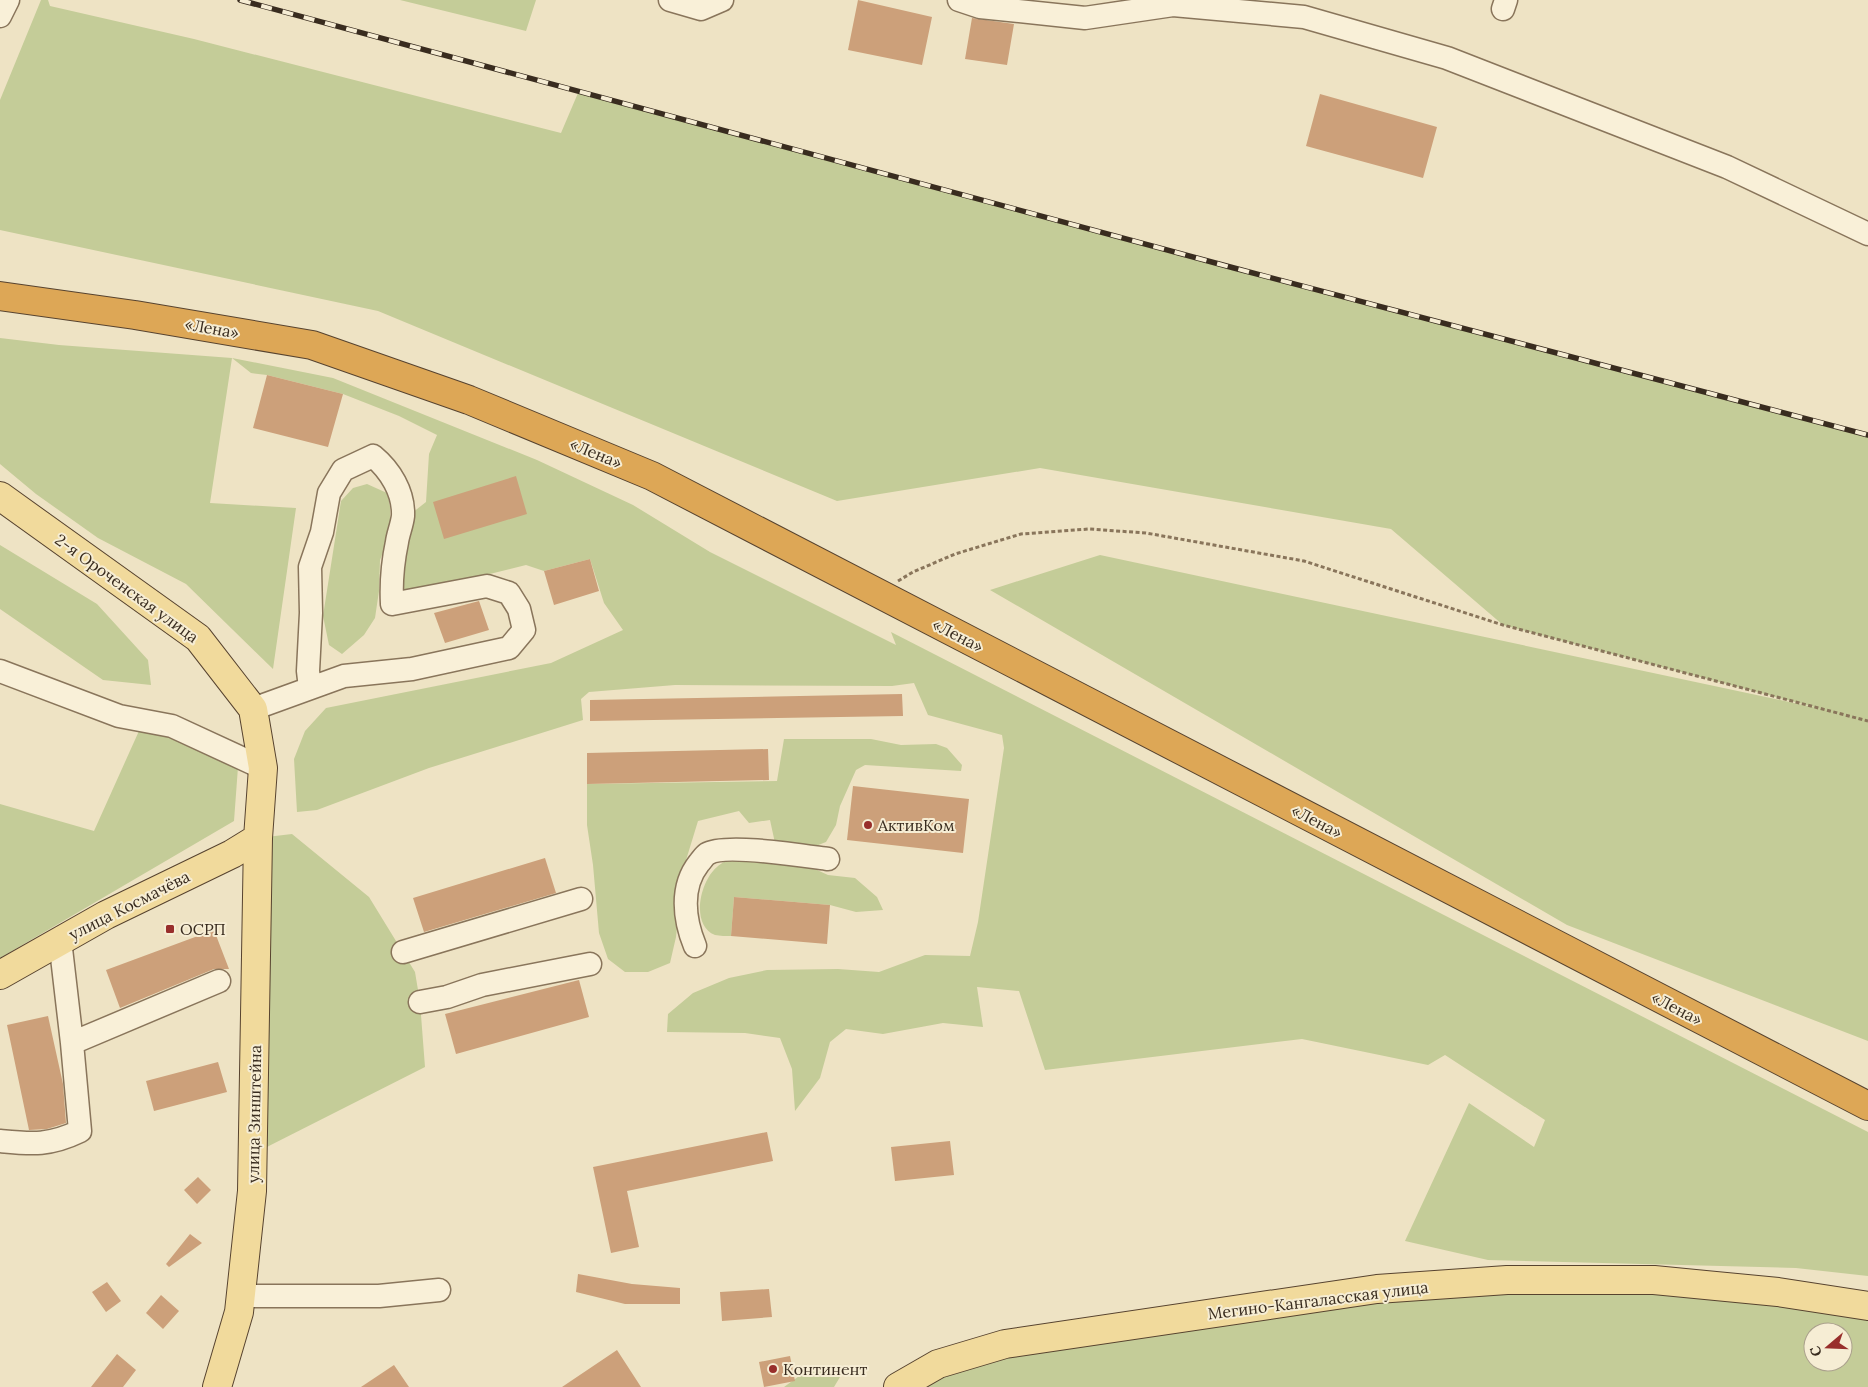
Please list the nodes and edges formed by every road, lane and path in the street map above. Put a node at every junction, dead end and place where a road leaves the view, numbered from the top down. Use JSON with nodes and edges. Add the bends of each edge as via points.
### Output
{"nodes":[{"id":1,"x":8,"y":0,"type":"edge"},
{"id":2,"x":670,"y":0,"type":"edge"},
{"id":3,"x":722,"y":0,"type":"edge"},
{"id":4,"x":959,"y":0,"type":"edge"},
{"id":5,"x":0,"y":16,"type":"edge"},
{"id":6,"x":1868,"y":234,"type":"edge"},
{"id":7,"x":0,"y":296,"type":"edge"},
{"id":8,"x":0,"y":496,"type":"edge"},
{"id":9,"x":878,"y":594,"type":"junction"},
{"id":10,"x":0,"y":671,"type":"edge"},
{"id":11,"x":310,"y":688,"type":"junction"},
{"id":12,"x":253,"y":709,"type":"junction"},
{"id":13,"x":1868,"y":721,"type":"edge"},
{"id":14,"x":263,"y":768,"type":"junction"},
{"id":15,"x":258,"y":838,"type":"junction"},
{"id":16,"x":828,"y":858,"type":"dead end"},
{"id":17,"x":581,"y":899,"type":"dead end"},
{"id":18,"x":60,"y":940,"type":"junction"},
{"id":19,"x":695,"y":946,"type":"dead end"},
{"id":20,"x":403,"y":952,"type":"dead end"},
{"id":21,"x":590,"y":964,"type":"dead end"},
{"id":22,"x":0,"y":975,"type":"edge"},
{"id":23,"x":219,"y":982,"type":"dead end"},
{"id":24,"x":420,"y":1002,"type":"dead end"},
{"id":25,"x":72,"y":1042,"type":"junction"},
{"id":26,"x":1868,"y":1106,"type":"edge"},
{"id":27,"x":0,"y":1141,"type":"edge"},
{"id":28,"x":439,"y":1290,"type":"dead end"},
{"id":29,"x":241,"y":1296,"type":"junction"},
{"id":30,"x":1868,"y":1306,"type":"edge"},
{"id":31,"x":217,"y":1387,"type":"edge"},
{"id":32,"x":898,"y":1387,"type":"edge"}],
"edges":[{"from":1,"to":5,"type":"street"},
{"from":2,"to":3,"type":"street","via":[[700,9]]},
{"from":4,"to":6,"type":"street","via":[[980,7],[1084,18],[1173,5],[1304,18],[1447,58],[1727,167]]},
{"from":7,"to":9,"type":"highway","name":"«Лена»","via":[[312,345],[469,400],[652,476]]},
{"from":8,"to":12,"type":"main road","name":"2-я Ороченская улица","via":[[198,638]]},
{"from":9,"to":13,"type":"path","via":[[912,572],[947,557],[1021,534],[1089,529],[1146,533],[1304,561],[1503,625]]},
{"from":9,"to":26,"type":"highway","name":"«Лена»"},
{"from":10,"to":14,"type":"street","via":[[120,716],[172,726]]},
{"from":11,"to":11,"type":"street","via":[[344,676],[412,669],[509,648],[524,630],[519,609],[508,593],[487,586],[392,604],[396,544],[403,515],[397,486],[387,468],[373,456],[343,470],[329,493],[322,532],[310,567]]},
{"from":11,"to":12,"type":"street"},
{"from":12,"to":14,"type":"main road","name":"2-я Ороченская улица"},
{"from":14,"to":15,"type":"main road","name":"2-я Ороченская улица"},
{"from":15,"to":18,"type":"main road","name":"улица Космачёва"},
{"from":15,"to":29,"type":"main road","name":"улица Зинштейна","via":[[252,1191]]},
{"from":16,"to":19,"type":"street","via":[[751,850],[707,854],[691,873],[686,888],[686,920]]},
{"from":17,"to":20,"type":"street"},
{"from":18,"to":22,"type":"main road","name":"улица Космачёва"},
{"from":18,"to":25,"type":"street"},
{"from":21,"to":24,"type":"street","via":[[482,985]]},
{"from":23,"to":25,"type":"street"},
{"from":25,"to":27,"type":"street","via":[[80,1131],[40,1144]]},
{"from":28,"to":29,"type":"street","via":[[379,1296]]},
{"from":29,"to":31,"type":"main road","name":"улица Зинштейна"},
{"from":30,"to":32,"type":"main road","name":"Мегино-Кангаласская улица","via":[[1778,1292],[1654,1280],[1507,1280],[1377,1290],[1005,1344],[938,1364]]}]}
